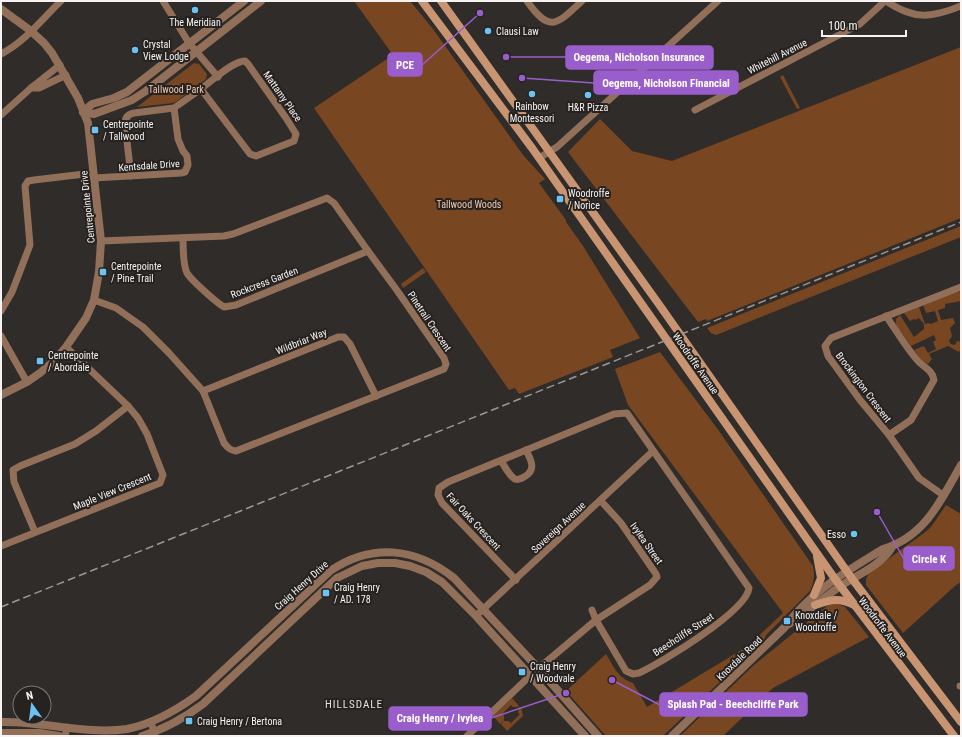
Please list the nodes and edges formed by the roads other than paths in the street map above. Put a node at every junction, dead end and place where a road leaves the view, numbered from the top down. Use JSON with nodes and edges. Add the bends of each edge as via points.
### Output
{"nodes":[{"id":1,"x":61,"y":1,"type":"edge"},
{"id":2,"x":163,"y":1,"type":"edge"},
{"id":3,"x":244,"y":1,"type":"edge"},
{"id":4,"x":261,"y":1,"type":"edge"},
{"id":5,"x":422,"y":1,"type":"edge"},
{"id":6,"x":441,"y":1,"type":"edge"},
{"id":7,"x":528,"y":1,"type":"edge"},
{"id":8,"x":582,"y":1,"type":"edge"},
{"id":9,"x":718,"y":1,"type":"edge"},
{"id":10,"x":886,"y":1,"type":"edge"},
{"id":11,"x":961,"y":6,"type":"edge"},
{"id":12,"x":1,"y":9,"type":"edge"},
{"id":13,"x":31,"y":31,"type":"junction"},
{"id":14,"x":189,"y":43,"type":"junction"},
{"id":15,"x":196,"y":52,"type":"junction"},
{"id":16,"x":1,"y":54,"type":"edge"},
{"id":17,"x":60,"y":65,"type":"junction"},
{"id":18,"x":66,"y":75,"type":"junction"},
{"id":19,"x":218,"y":76,"type":"junction"},
{"id":20,"x":31,"y":88,"type":"junction"},
{"id":21,"x":201,"y":89,"type":"junction"},
{"id":22,"x":174,"y":108,"type":"junction"},
{"id":23,"x":695,"y":110,"type":"dead end"},
{"id":24,"x":83,"y":112,"type":"junction"},
{"id":25,"x":1,"y":115,"type":"edge"},
{"id":26,"x":550,"y":152,"type":"junction"},
{"id":27,"x":539,"y":158,"type":"junction"},
{"id":28,"x":94,"y":175,"type":"junction"},
{"id":29,"x":131,"y":176,"type":"junction"},
{"id":30,"x":184,"y":238,"type":"junction"},
{"id":31,"x":101,"y":241,"type":"junction"},
{"id":32,"x":368,"y":251,"type":"junction"},
{"id":33,"x":961,"y":287,"type":"edge"},
{"id":34,"x":94,"y":300,"type":"junction"},
{"id":35,"x":658,"y":303,"type":"junction"},
{"id":36,"x":646,"y":310,"type":"junction"},
{"id":37,"x":1,"y":311,"type":"edge"},
{"id":38,"x":886,"y":316,"type":"junction"},
{"id":39,"x":1,"y":336,"type":"edge"},
{"id":40,"x":66,"y":347,"type":"junction"},
{"id":41,"x":699,"y":362,"type":"junction"},
{"id":42,"x":688,"y":370,"type":"junction"},
{"id":43,"x":27,"y":382,"type":"junction"},
{"id":44,"x":203,"y":391,"type":"junction"},
{"id":45,"x":1,"y":395,"type":"edge"},
{"id":46,"x":376,"y":396,"type":"junction"},
{"id":47,"x":128,"y":406,"type":"junction"},
{"id":48,"x":889,"y":435,"type":"junction"},
{"id":49,"x":526,"y":450,"type":"junction"},
{"id":50,"x":653,"y":451,"type":"junction"},
{"id":51,"x":501,"y":461,"type":"junction"},
{"id":52,"x":961,"y":465,"type":"edge"},
{"id":53,"x":943,"y":495,"type":"junction"},
{"id":54,"x":601,"y":500,"type":"junction"},
{"id":55,"x":35,"y":532,"type":"junction"},
{"id":56,"x":1,"y":546,"type":"edge"},
{"id":57,"x":892,"y":547,"type":"junction"},
{"id":58,"x":817,"y":554,"type":"junction"},
{"id":59,"x":847,"y":572,"type":"junction"},
{"id":60,"x":835,"y":579,"type":"junction"},
{"id":61,"x":516,"y":580,"type":"junction"},
{"id":62,"x":853,"y":580,"type":"junction"},
{"id":63,"x":840,"y":586,"type":"junction"},
{"id":64,"x":814,"y":595,"type":"junction"},
{"id":65,"x":815,"y":605,"type":"junction"},
{"id":66,"x":855,"y":605,"type":"junction"},
{"id":67,"x":484,"y":609,"type":"junction"},
{"id":68,"x":592,"y":610,"type":"dead end"},
{"id":69,"x":476,"y":616,"type":"junction"},
{"id":70,"x":596,"y":620,"type":"junction"},
{"id":71,"x":785,"y":627,"type":"junction"},
{"id":72,"x":538,"y":668,"type":"junction"},
{"id":73,"x":531,"y":676,"type":"junction"},
{"id":74,"x":1,"y":722,"type":"edge"},
{"id":75,"x":12,"y":722,"type":"edge"},
{"id":76,"x":151,"y":722,"type":"junction"},
{"id":77,"x":961,"y":722,"type":"edge"},
{"id":78,"x":47,"y":725,"type":"edge"},
{"id":79,"x":67,"y":727,"type":"junction"},
{"id":80,"x":1,"y":733,"type":"edge"},
{"id":81,"x":14,"y":734,"type":"edge"},
{"id":82,"x":155,"y":734,"type":"edge"},
{"id":83,"x":59,"y":736,"type":"edge"},
{"id":84,"x":65,"y":736,"type":"edge"},
{"id":85,"x":142,"y":736,"type":"edge"},
{"id":86,"x":467,"y":736,"type":"edge"},
{"id":87,"x":585,"y":736,"type":"edge"},
{"id":88,"x":598,"y":736,"type":"edge"},
{"id":89,"x":672,"y":736,"type":"edge"},
{"id":90,"x":954,"y":736,"type":"edge"}],
"edges":[{"from":1,"to":13,"type":"street"},
{"from":2,"to":14,"type":"street"},
{"from":3,"to":14,"type":"street"},
{"from":4,"to":15,"type":"street"},
{"from":5,"to":27,"type":"main road","name":"Woodroffe Avenue"},
{"from":6,"to":26,"type":"main road","name":"Woodroffe Avenue"},
{"from":7,"to":8,"type":"street","via":[[546,22],[559,20],[568,15]]},
{"from":9,"to":26,"type":"street"},
{"from":10,"to":11,"type":"street","via":[[908,13],[921,15],[934,15]]},
{"from":10,"to":23,"type":"street","name":"Whitehill Avenue","via":[[860,24]]},
{"from":12,"to":13,"type":"street","name":"Centrepointe Drive"},
{"from":13,"to":16,"type":"street","via":[[15,46]]},
{"from":13,"to":17,"type":"street","name":"Centrepointe Drive"},
{"from":14,"to":15,"type":"street"},
{"from":14,"to":24,"type":"street","via":[[127,92],[92,104]]},
{"from":15,"to":19,"type":"street"},
{"from":15,"to":24,"type":"street","via":[[132,100],[94,114]]},
{"from":17,"to":18,"type":"street","name":"Centrepointe Drive"},
{"from":17,"to":20,"type":"street"},
{"from":18,"to":20,"type":"street","via":[[39,88]]},
{"from":18,"to":24,"type":"street","name":"Centrepointe Drive"},
{"from":19,"to":21,"type":"street","name":"Mattamy Place"},
{"from":19,"to":21,"type":"street","name":"Mattamy Place","via":[[237,63],[245,61],[295,131],[294,141],[253,156]]},
{"from":20,"to":25,"type":"street"},
{"from":21,"to":22,"type":"street","name":"Mattamy Place"},
{"from":22,"to":29,"type":"street","name":"Mattamy Place","via":[[134,112],[125,119]]},
{"from":22,"to":29,"type":"street","name":"Kentsdale Drive","via":[[178,139],[188,156],[185,172]]},
{"from":24,"to":28,"type":"street","name":"Centrepointe Drive","via":[[88,123]]},
{"from":26,"to":27,"type":"street"},
{"from":26,"to":35,"type":"main road","name":"Woodroffe Avenue"},
{"from":27,"to":36,"type":"main road","name":"Woodroffe Avenue"},
{"from":28,"to":29,"type":"street","name":"Kentsdale Drive"},
{"from":28,"to":31,"type":"street","name":"Centrepointe Drive"},
{"from":28,"to":37,"type":"street","name":"Kentsdale Drive","via":[[28,181],[25,186],[30,245],[12,292]]},
{"from":30,"to":31,"type":"street","name":"Pinetrail Crescent"},
{"from":30,"to":32,"type":"street","name":"Pinetrail Crescent","via":[[233,234],[327,198],[334,203]]},
{"from":30,"to":32,"type":"street","name":"Rockcress Garden","via":[[187,273],[224,307]]},
{"from":31,"to":34,"type":"street","name":"Centrepointe Drive"},
{"from":32,"to":46,"type":"street","name":"Pinetrail Crescent","via":[[446,364],[444,369]]},
{"from":33,"to":38,"type":"street","name":"Brockington Crescent"},
{"from":34,"to":40,"type":"street","name":"Centrepointe Drive","via":[[86,318]]},
{"from":34,"to":44,"type":"street","name":"Pinetrail Crescent","via":[[116,308],[144,328]]},
{"from":35,"to":36,"type":"main road"},
{"from":35,"to":41,"type":"main road","name":"Woodroffe Avenue"},
{"from":36,"to":42,"type":"main road","name":"Woodroffe Avenue"},
{"from":38,"to":48,"type":"street","via":[[934,380],[911,420]]},
{"from":38,"to":48,"type":"street","name":"Brockington Crescent","via":[[831,338],[825,349],[860,400]]},
{"from":39,"to":43,"type":"street"},
{"from":40,"to":43,"type":"street","name":"Centrepointe Drive","via":[[54,361]]},
{"from":40,"to":47,"type":"street","name":"Maple View Crescent"},
{"from":41,"to":42,"type":"main road"},
{"from":41,"to":59,"type":"main road","name":"Woodroffe Avenue"},
{"from":42,"to":58,"type":"main road","name":"Woodroffe Avenue"},
{"from":43,"to":45,"type":"street","name":"Centrepointe Drive"},
{"from":44,"to":46,"type":"street","name":"Wildbriar Way","via":[[344,336]]},
{"from":44,"to":46,"type":"street","name":"Pinetrail Crescent","via":[[224,443],[236,451]]},
{"from":47,"to":55,"type":"street","via":[[75,444],[13,470],[14,482]]},
{"from":47,"to":55,"type":"street","name":"Maple View Crescent","via":[[147,434],[163,475],[160,483]]},
{"from":48,"to":53,"type":"street","name":"Brockington Crescent","via":[[918,478]]},
{"from":49,"to":50,"type":"street","name":"Fair Oaks Crescent","via":[[614,414],[627,413]]},
{"from":49,"to":51,"type":"street","name":"Fair Oaks Crescent"},
{"from":49,"to":51,"type":"street","via":[[531,459],[532,470],[518,480],[511,476]]},
{"from":50,"to":54,"type":"street","name":"Sovereign Avenue"},
{"from":50,"to":70,"type":"street","name":"Beechcliffe Street","via":[[748,584],[749,592],[746,598],[714,627],[639,674],[626,671]]},
{"from":51,"to":61,"type":"street","name":"Fair Oaks Crescent","via":[[448,482],[439,488],[438,495],[442,503]]},
{"from":52,"to":53,"type":"street"},
{"from":53,"to":57,"type":"street","via":[[924,524]]},
{"from":54,"to":61,"type":"street","name":"Sovereign Avenue"},
{"from":54,"to":70,"type":"street","name":"Ivylea Street","via":[[621,522],[657,577],[650,585]]},
{"from":55,"to":56,"type":"street","name":"Maple View Crescent"},
{"from":57,"to":59,"type":"street","name":"Knoxdale Road"},
{"from":57,"to":62,"type":"street","name":"Knoxdale Road","via":[[888,554]]},
{"from":58,"to":60,"type":"main road","name":"Woodroffe Avenue"},
{"from":58,"to":64,"type":"main road","via":[[821,578]]},
{"from":59,"to":60,"type":"street","name":"Knoxdale Road"},
{"from":59,"to":62,"type":"main road","name":"Woodroffe Avenue"},
{"from":60,"to":63,"type":"main road","name":"Woodroffe Avenue"},
{"from":60,"to":64,"type":"street","name":"Knoxdale Road"},
{"from":61,"to":67,"type":"street","name":"Sovereign Avenue"},
{"from":62,"to":63,"type":"street","name":"Knoxdale Road"},
{"from":62,"to":77,"type":"main road","name":"Woodroffe Avenue"},
{"from":63,"to":65,"type":"street","name":"Knoxdale Road"},
{"from":63,"to":66,"type":"main road","name":"Woodroffe Avenue"},
{"from":64,"to":71,"type":"street","name":"Knoxdale Road","via":[[794,614]]},
{"from":65,"to":66,"type":"main road","via":[[836,599]]},
{"from":65,"to":71,"type":"street","name":"Knoxdale Road"},
{"from":66,"to":90,"type":"main road","name":"Woodroffe Avenue"},
{"from":67,"to":69,"type":"street","name":"Sovereign Avenue"},
{"from":67,"to":72,"type":"street","name":"Craig Henry Drive"},
{"from":67,"to":76,"type":"street","name":"Craig Henry Drive","via":[[454,578],[427,560],[412,555],[369,553],[344,562],[330,571],[196,696],[174,712]]},
{"from":68,"to":70,"type":"street"},
{"from":69,"to":73,"type":"street","name":"Craig Henry Drive"},
{"from":69,"to":82,"type":"street","name":"Craig Henry Drive","via":[[442,582],[426,572],[394,563],[362,566],[337,578],[203,704]]},
{"from":70,"to":72,"type":"street","name":"Ivylea Street"},
{"from":71,"to":89,"type":"street","name":"Knoxdale Road"},
{"from":72,"to":73,"type":"street","name":"Ivylea Street"},
{"from":72,"to":88,"type":"street","name":"Craig Henry Drive"},
{"from":73,"to":86,"type":"street","name":"Ivylea Street"},
{"from":73,"to":87,"type":"street","name":"Craig Henry Drive"},
{"from":74,"to":75,"type":"street","name":"Craig Henry Drive"},
{"from":76,"to":79,"type":"street","name":"Craig Henry Drive","via":[[116,730]]},
{"from":76,"to":82,"type":"street"},
{"from":78,"to":79,"type":"street","name":"Craig Henry Drive"},
{"from":79,"to":84,"type":"street"},
{"from":80,"to":81,"type":"street"},
{"from":81,"to":83,"type":"street","via":[[40,733]]},
{"from":82,"to":85,"type":"street","name":"Craig Henry Drive"}]}
